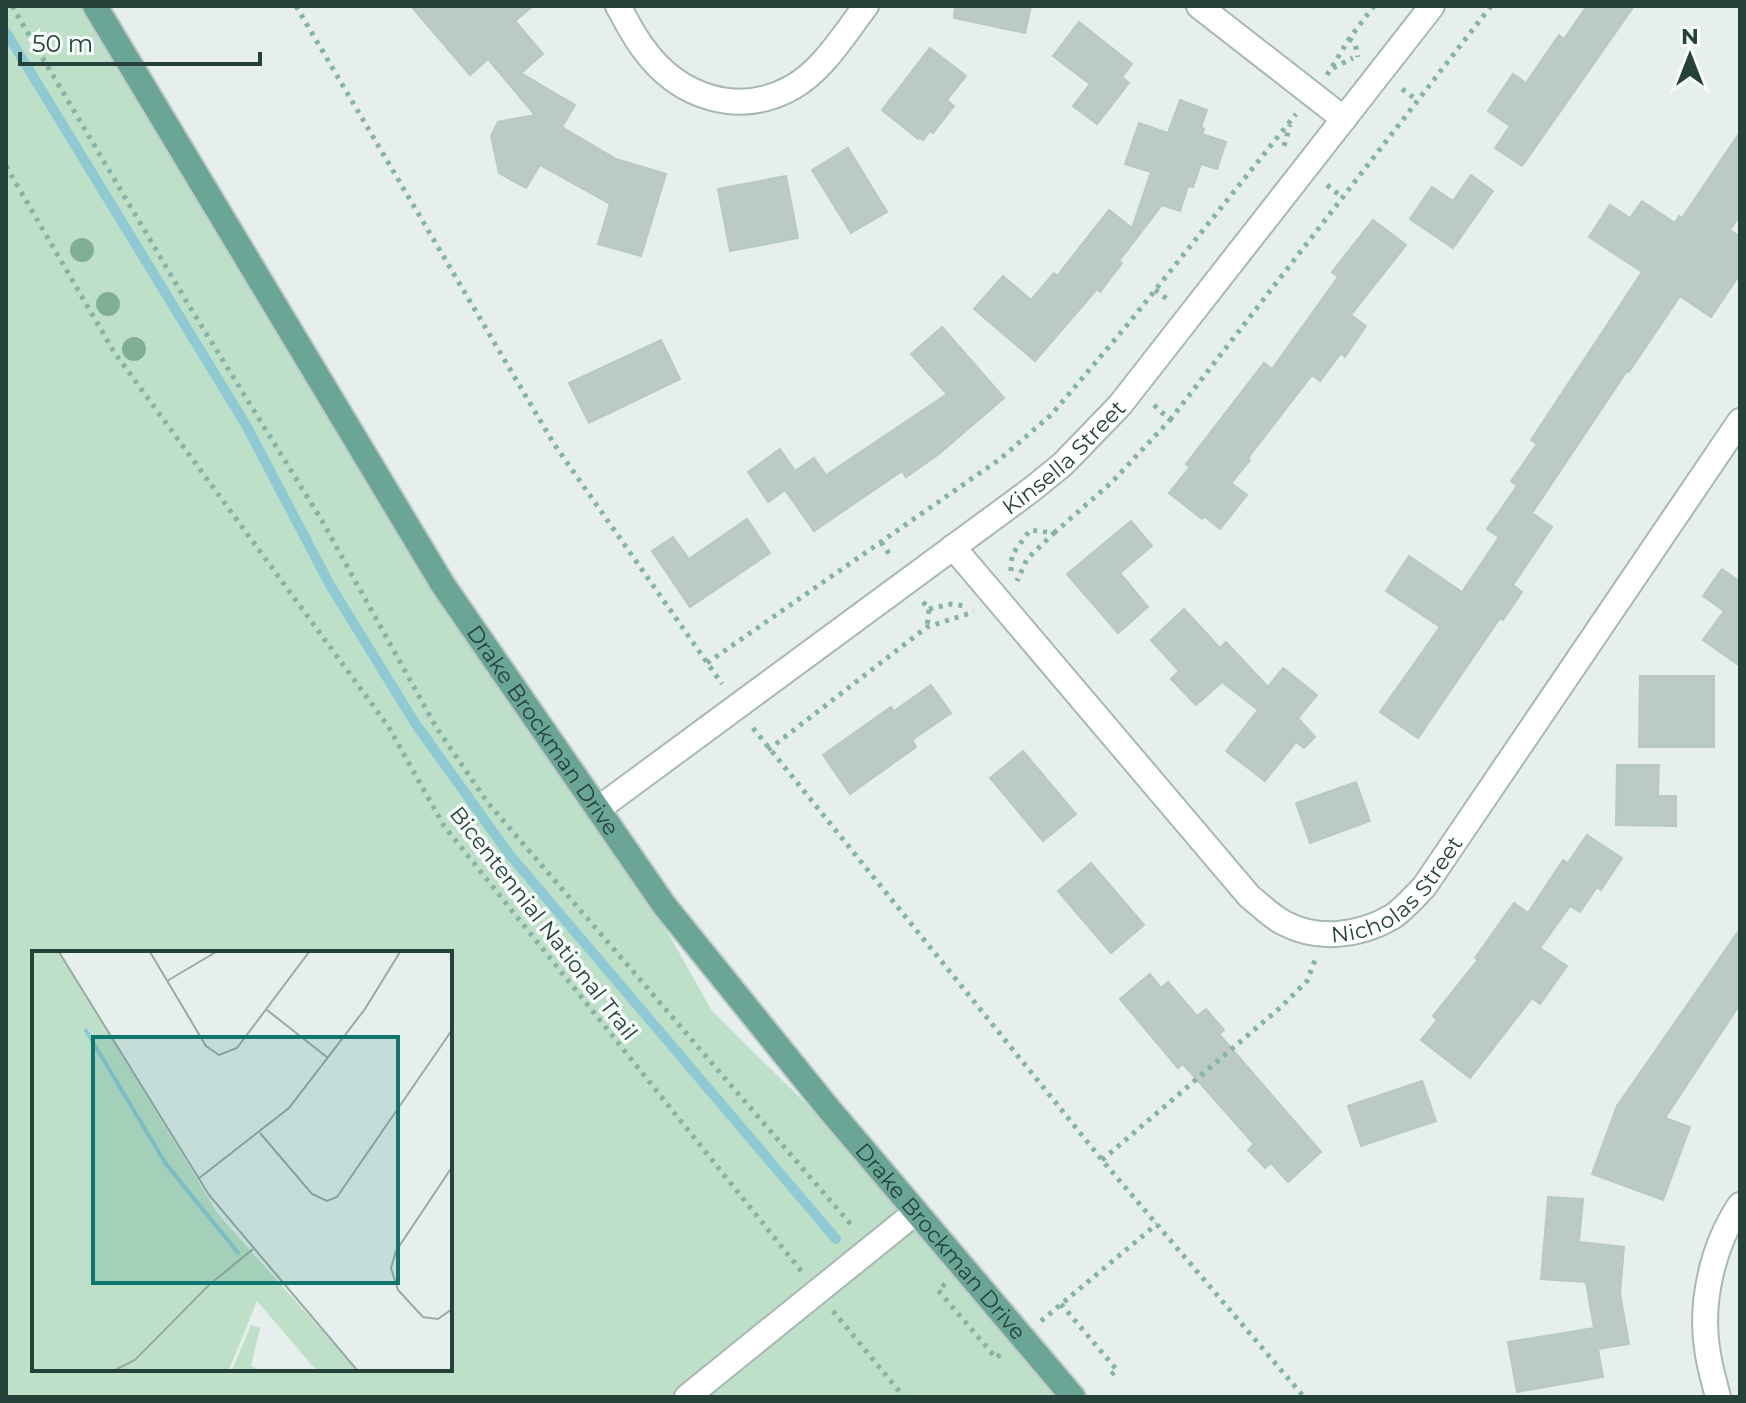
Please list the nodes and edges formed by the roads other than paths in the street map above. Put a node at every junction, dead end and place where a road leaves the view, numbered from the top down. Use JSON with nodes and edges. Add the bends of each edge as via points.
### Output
{"nodes":[{"id":1,"x":95,"y":6,"type":"edge"},
{"id":2,"x":618,"y":6,"type":"edge"},
{"id":3,"x":866,"y":6,"type":"edge"},
{"id":4,"x":1199,"y":6,"type":"edge"},
{"id":5,"x":1432,"y":6,"type":"edge"},
{"id":6,"x":1344,"y":119,"type":"junction"},
{"id":7,"x":1740,"y":421,"type":"edge"},
{"id":8,"x":953,"y":547,"type":"junction"},
{"id":9,"x":598,"y":809,"type":"junction"},
{"id":10,"x":1740,"y":1205,"type":"edge"},
{"id":11,"x":916,"y":1212,"type":"junction"},
{"id":12,"x":687,"y":1397,"type":"edge"},
{"id":13,"x":1073,"y":1397,"type":"edge"},
{"id":14,"x":1718,"y":1397,"type":"edge"}],
"edges":[{"from":1,"to":9,"type":"main road","name":"Drake Brockman Drive","via":[[443,585]]},
{"from":2,"to":3,"type":"street","via":[[643,49],[671,78],[722,102],[759,101],[794,86],[824,60]]},
{"from":4,"to":6,"type":"street"},
{"from":5,"to":6,"type":"street","name":"Kinsella Street"},
{"from":6,"to":8,"type":"street","name":"Kinsella Street","via":[[1120,405],[1063,464]]},
{"from":7,"to":8,"type":"street","name":"Nicholas Street","via":[[1424,887],[1394,916],[1357,932],[1300,930],[1249,896]]},
{"from":8,"to":9,"type":"street","name":"Kinsella Street"},
{"from":9,"to":11,"type":"main road","name":"Drake Brockman Drive","via":[[664,905]]},
{"from":10,"to":14,"type":"street","via":[[1711,1270],[1705,1322]]},
{"from":11,"to":12,"type":"street"},
{"from":11,"to":13,"type":"main road","name":"Drake Brockman Drive"}]}
